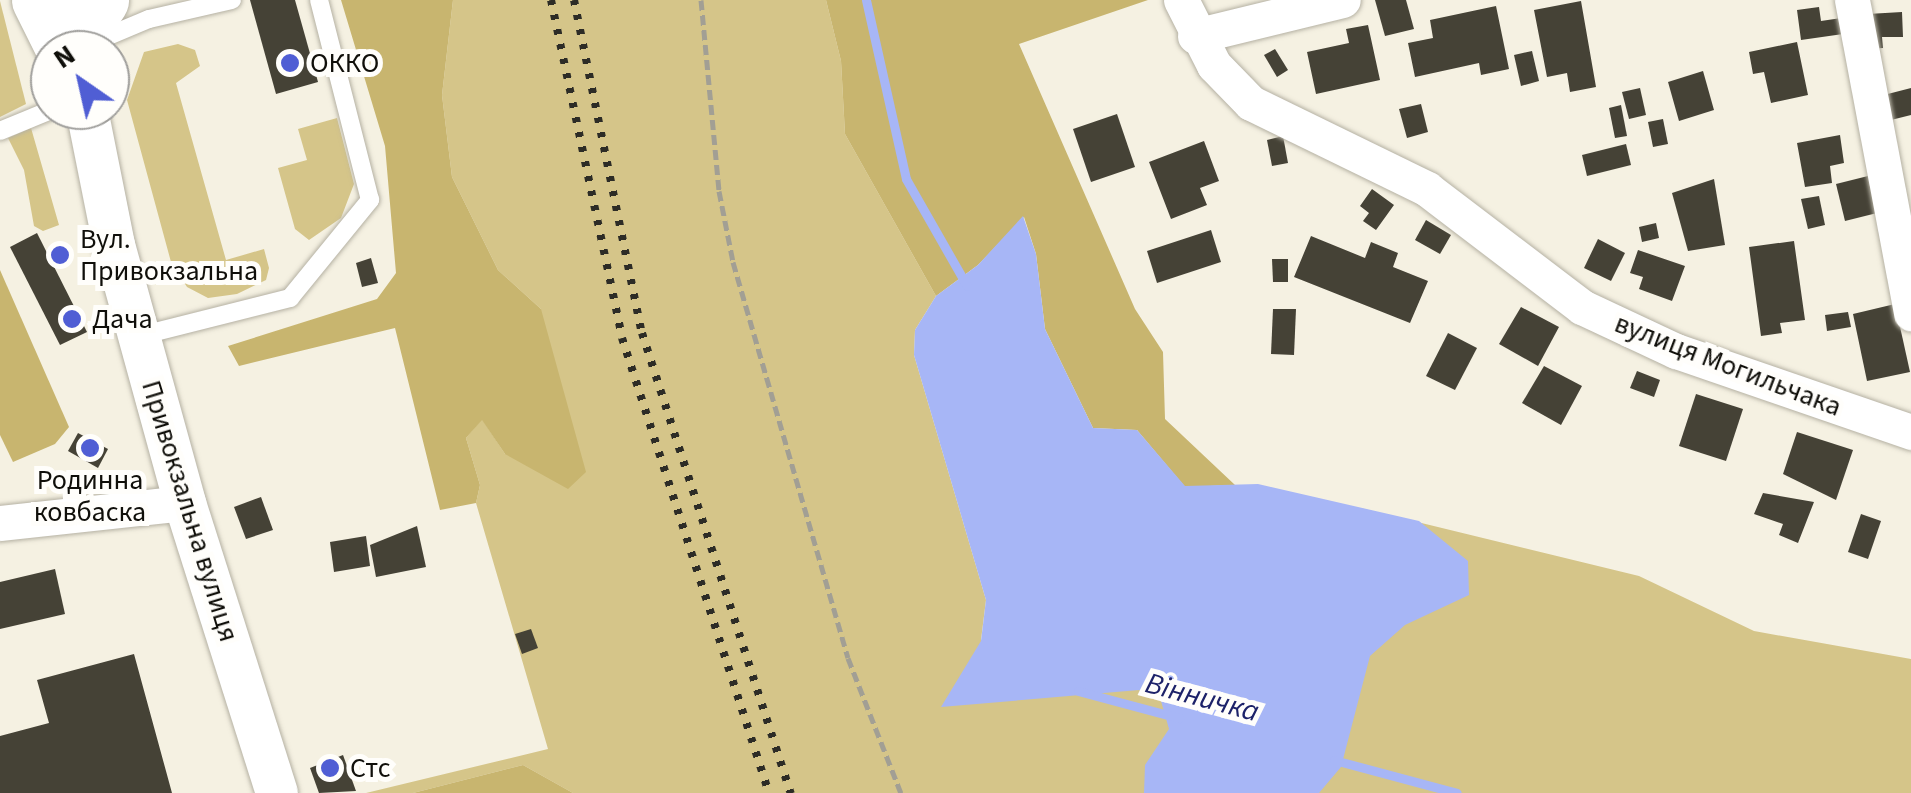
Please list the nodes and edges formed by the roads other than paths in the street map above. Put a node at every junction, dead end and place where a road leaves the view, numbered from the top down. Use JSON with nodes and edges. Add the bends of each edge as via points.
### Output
{"nodes":[{"id":1,"x":39,"y":0,"type":"edge"},
{"id":2,"x":232,"y":0,"type":"edge"},
{"id":3,"x":319,"y":0,"type":"edge"},
{"id":4,"x":1181,"y":0,"type":"edge"},
{"id":5,"x":1343,"y":0,"type":"edge"},
{"id":6,"x":1852,"y":0,"type":"edge"},
{"id":7,"x":83,"y":26,"type":"edge"},
{"id":8,"x":1196,"y":36,"type":"junction"},
{"id":9,"x":30,"y":119,"type":"edge"},
{"id":10,"x":91,"y":130,"type":"edge"},
{"id":11,"x":0,"y":131,"type":"edge"},
{"id":12,"x":1911,"y":313,"type":"edge"},
{"id":13,"x":139,"y":336,"type":"junction"},
{"id":14,"x":1911,"y":432,"type":"edge"},
{"id":15,"x":185,"y":503,"type":"junction"},
{"id":16,"x":0,"y":523,"type":"edge"},
{"id":17,"x":277,"y":793,"type":"edge"}],
"edges":[{"from":1,"to":7,"type":"main road"},
{"from":2,"to":7,"type":"lane"},
{"from":3,"to":13,"type":"lane","via":[[370,200],[290,298]]},
{"from":4,"to":8,"type":"street","name":"вулиця Могильчака"},
{"from":5,"to":8,"type":"street"},
{"from":6,"to":12,"type":"street"},
{"from":8,"to":14,"type":"street","name":"вулиця Могильчака","via":[[1251,103],[1427,189],[1582,307],[1676,351]]},
{"from":9,"to":11,"type":"lane"},
{"from":10,"to":13,"type":"street","name":"Привокзальна вулиця"},
{"from":13,"to":15,"type":"street","name":"Привокзальна вулиця"},
{"from":15,"to":16,"type":"street"},
{"from":15,"to":17,"type":"street","name":"Привокзальна вулиця"}]}
